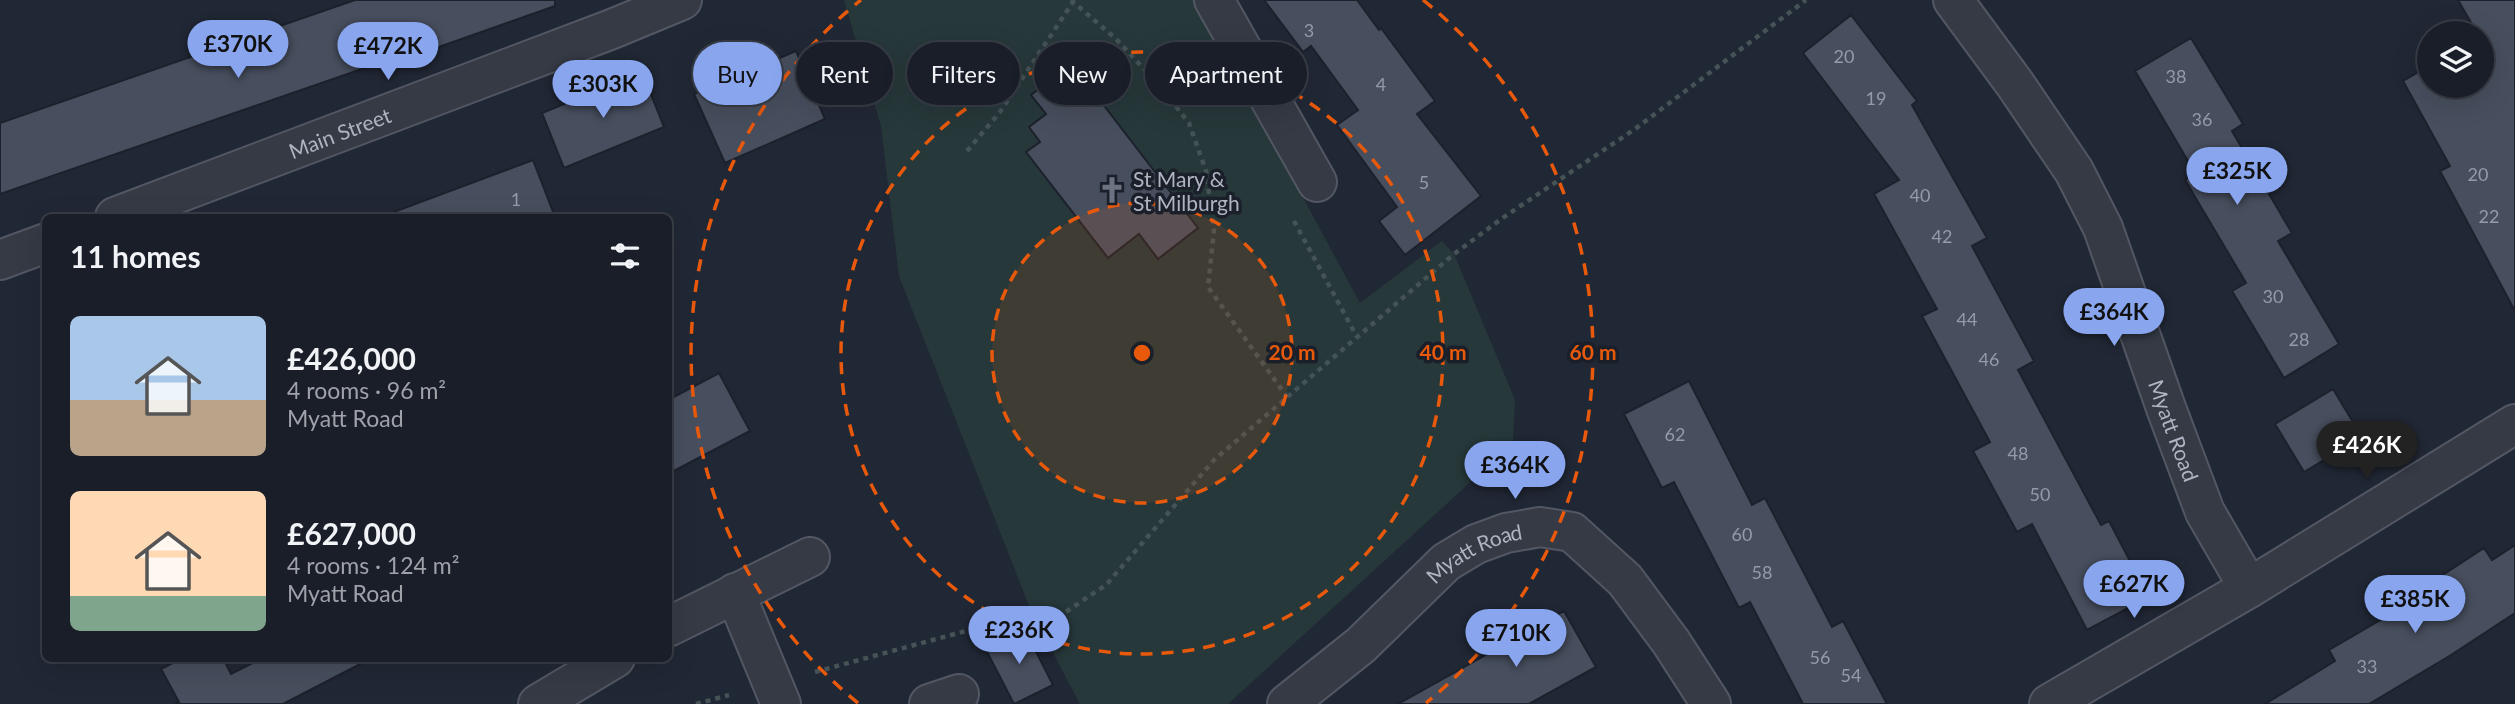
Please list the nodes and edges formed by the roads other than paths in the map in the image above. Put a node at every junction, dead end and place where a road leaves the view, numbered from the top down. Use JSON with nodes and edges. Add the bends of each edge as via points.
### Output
{"nodes":[{"id":1,"x":681,"y":0,"type":"edge"},
{"id":2,"x":1214,"y":0,"type":"edge"},
{"id":3,"x":1953,"y":0,"type":"edge"},
{"id":4,"x":1317,"y":182,"type":"dead end"},
{"id":5,"x":123,"y":214,"type":"edge"},
{"id":6,"x":42,"y":244,"type":"edge"},
{"id":7,"x":0,"y":260,"type":"edge"},
{"id":8,"x":2515,"y":424,"type":"edge"},
{"id":9,"x":810,"y":557,"type":"dead end"},
{"id":10,"x":2249,"y":587,"type":"junction"},
{"id":11,"x":735,"y":593,"type":"junction"},
{"id":12,"x":672,"y":625,"type":"edge"},
{"id":13,"x":608,"y":662,"type":"edge"},
{"id":14,"x":777,"y":693,"type":"edge"},
{"id":15,"x":538,"y":704,"type":"edge"},
{"id":16,"x":1287,"y":704,"type":"edge"},
{"id":17,"x":1711,"y":704,"type":"edge"},
{"id":18,"x":2049,"y":704,"type":"edge"}],
"edges":[{"from":1,"to":5,"type":"street","name":"Main Street"},
{"from":2,"to":4,"type":"street"},
{"from":3,"to":10,"type":"street","name":"Myatt Road","via":[[2074,171],[2103,228],[2205,512]]},
{"from":6,"to":7,"type":"street"},
{"from":8,"to":10,"type":"street"},
{"from":9,"to":11,"type":"street"},
{"from":10,"to":18,"type":"street"},
{"from":11,"to":12,"type":"street"},
{"from":11,"to":14,"type":"street"},
{"from":13,"to":15,"type":"street"},
{"from":16,"to":17,"type":"street","name":"Myatt Road","via":[[1360,645],[1446,562],[1476,544],[1540,527],[1572,532],[1625,580]]}]}
